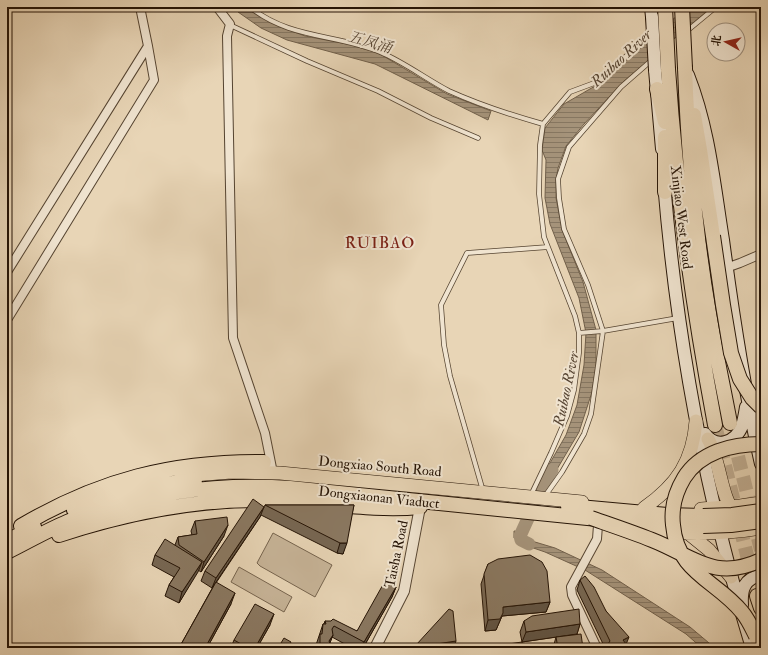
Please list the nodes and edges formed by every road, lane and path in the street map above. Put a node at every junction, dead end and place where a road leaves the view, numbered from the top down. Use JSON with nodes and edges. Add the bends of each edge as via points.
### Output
{"nodes":[{"id":1,"x":140,"y":7,"type":"edge"},
{"id":2,"x":217,"y":7,"type":"edge"},
{"id":3,"x":250,"y":7,"type":"edge"},
{"id":4,"x":716,"y":7,"type":"edge"},
{"id":5,"x":675,"y":10,"type":"edge"},
{"id":6,"x":652,"y":12,"type":"edge"},
{"id":7,"x":230,"y":24,"type":"junction"},
{"id":8,"x":676,"y":40,"type":"dead end"},
{"id":9,"x":670,"y":44,"type":"dead end"},
{"id":10,"x":148,"y":46,"type":"junction"},
{"id":11,"x":685,"y":68,"type":"junction"},
{"id":12,"x":662,"y":70,"type":"junction"},
{"id":13,"x":657,"y":89,"type":"junction"},
{"id":14,"x":544,"y":124,"type":"junction"},
{"id":15,"x":666,"y":124,"type":"junction"},
{"id":16,"x":478,"y":138,"type":"dead end"},
{"id":17,"x":675,"y":162,"type":"junction"},
{"id":18,"x":665,"y":192,"type":"junction"},
{"id":19,"x":548,"y":247,"type":"junction"},
{"id":20,"x":761,"y":254,"type":"edge"},
{"id":21,"x":726,"y":268,"type":"junction"},
{"id":22,"x":7,"y":272,"type":"edge"},
{"id":23,"x":680,"y":318,"type":"junction"},
{"id":24,"x":7,"y":320,"type":"edge"},
{"id":25,"x":603,"y":331,"type":"junction"},
{"id":26,"x":579,"y":333,"type":"junction"},
{"id":27,"x":761,"y":394,"type":"edge"},
{"id":28,"x":747,"y":398,"type":"junction"},
{"id":29,"x":761,"y":407,"type":"edge"},
{"id":30,"x":696,"y":422,"type":"junction"},
{"id":31,"x":730,"y":423,"type":"tunnel mouth"},
{"id":32,"x":715,"y":425,"type":"tunnel mouth"},
{"id":33,"x":708,"y":439,"type":"junction"},
{"id":34,"x":760,"y":448,"type":"edge"},
{"id":35,"x":264,"y":462,"type":"dead end"},
{"id":36,"x":761,"y":464,"type":"edge"},
{"id":37,"x":273,"y":472,"type":"junction"},
{"id":38,"x":484,"y":492,"type":"junction"},
{"id":39,"x":530,"y":497,"type":"junction"},
{"id":40,"x":544,"y":498,"type":"junction"},
{"id":41,"x":761,"y":503,"type":"edge"},
{"id":42,"x":420,"y":507,"type":"junction"},
{"id":43,"x":730,"y":507,"type":"junction"},
{"id":44,"x":644,"y":508,"type":"junction"},
{"id":45,"x":714,"y":509,"type":"junction"},
{"id":46,"x":761,"y":511,"type":"edge"},
{"id":47,"x":595,"y":522,"type":"junction"},
{"id":48,"x":760,"y":527,"type":"edge"},
{"id":49,"x":688,"y":533,"type":"junction"},
{"id":50,"x":720,"y":533,"type":"junction"},
{"id":51,"x":7,"y":536,"type":"edge"},
{"id":52,"x":7,"y":541,"type":"edge"},
{"id":53,"x":7,"y":552,"type":"edge"},
{"id":54,"x":7,"y":557,"type":"edge"},
{"id":55,"x":761,"y":560,"type":"edge"},
{"id":56,"x":761,"y":575,"type":"edge"},
{"id":57,"x":731,"y":577,"type":"junction"},
{"id":58,"x":742,"y":617,"type":"junction"},
{"id":59,"x":375,"y":648,"type":"edge"},
{"id":60,"x":597,"y":648,"type":"edge"},
{"id":61,"x":752,"y":648,"type":"edge"},
{"id":62,"x":760,"y":648,"type":"edge"}],
"edges":[{"from":1,"to":10,"type":"street"},
{"from":2,"to":7,"type":"street"},
{"from":3,"to":14,"type":"lane","via":[[282,26],[381,52],[449,90],[493,109]]},
{"from":4,"to":8,"type":"lane"},
{"from":5,"to":11,"type":"highway","name":"Xinjiao West Road","bridge":true},
{"from":5,"to":12,"type":"highway","name":"Xinjiao West Road","bridge":true},
{"from":5,"to":14,"type":"lane","via":[[597,82],[570,92]]},
{"from":6,"to":12,"type":"main road","bridge":true},
{"from":7,"to":16,"type":"lane"},
{"from":7,"to":37,"type":"street","via":[[227,36],[233,338],[265,433]]},
{"from":9,"to":25,"type":"lane","via":[[621,87],[569,148],[558,179],[564,229],[588,285]]},
{"from":10,"to":22,"type":"street"},
{"from":10,"to":24,"type":"street","via":[[154,80]]},
{"from":11,"to":21,"type":"main road","via":[[709,146]]},
{"from":11,"to":29,"type":"highway","bridge":true,"via":[[732,353],[740,379]]},
{"from":11,"to":31,"type":"highway","name":"Xinjiao West Road","via":[[688,138],[700,249]]},
{"from":12,"to":13,"type":"main road"},
{"from":12,"to":15,"type":"highway"},
{"from":12,"to":17,"type":"highway","name":"Xinjiao West Road"},
{"from":13,"to":15,"type":"highway"},
{"from":13,"to":18,"type":"main road"},
{"from":14,"to":19,"type":"lane","via":[[540,145],[539,194],[544,237]]},
{"from":15,"to":17,"type":"highway"},
{"from":15,"to":18,"type":"highway"},
{"from":17,"to":32,"type":"highway","name":"Xinjiao West Road","via":[[694,303]]},
{"from":18,"to":23,"type":"main road"},
{"from":19,"to":26,"type":"lane","via":[[575,316]]},
{"from":19,"to":38,"type":"lane","via":[[467,253],[441,305],[444,345],[450,376]]},
{"from":20,"to":21,"type":"street"},
{"from":21,"to":28,"type":"main road"},
{"from":23,"to":25,"type":"lane"},
{"from":23,"to":30,"type":"main road"},
{"from":25,"to":26,"type":"lane"},
{"from":25,"to":40,"type":"lane","via":[[591,414],[584,434]]},
{"from":26,"to":39,"type":"lane","via":[[574,390],[552,453]]},
{"from":27,"to":28,"type":"street"},
{"from":28,"to":33,"type":"main road","via":[[742,426],[735,438],[722,443]]},
{"from":28,"to":34,"type":"main road"},
{"from":30,"to":33,"type":"main road"},
{"from":30,"to":44,"type":"main road","via":[[693,446],[686,461],[669,487]]},
{"from":30,"to":45,"type":"main road"},
{"from":33,"to":43,"type":"main road","via":[[717,458]]},
{"from":34,"to":36,"type":"main road"},
{"from":34,"to":62,"type":"highway","bridge":true,"via":[[744,445],[725,448],[699,462],[681,483],[672,512],[676,540],[684,557],[694,570],[742,612]]},
{"from":35,"to":51,"type":"highway","via":[[188,465],[127,478],[64,502]]},
{"from":37,"to":38,"type":"main road","name":"Dongxiao South Road"},
{"from":37,"to":51,"type":"main road","name":"Dongxiao South Road","via":[[206,474],[136,484],[69,507]]},
{"from":38,"to":39,"type":"main road","name":"Dongxiao South Road"},
{"from":39,"to":40,"type":"main road","name":"Dongxiao South Road"},
{"from":40,"to":44,"type":"main road","name":"Dongxiao South Road"},
{"from":41,"to":43,"type":"main road","name":"Dongxiao South Road"},
{"from":42,"to":47,"type":"main road"},
{"from":42,"to":54,"type":"highway","via":[[378,509],[251,500],[206,502],[166,507],[75,529]]},
{"from":42,"to":54,"type":"main road","via":[[271,493],[199,495],[107,513],[56,531]]},
{"from":42,"to":59,"type":"street","name":"Taisha Road","via":[[404,591]]},
{"from":43,"to":45,"type":"main road","name":"Dongxiao South Road"},
{"from":43,"to":48,"type":"main road","via":[[735,513]]},
{"from":44,"to":45,"type":"main road","name":"Dongxiao South Road"},
{"from":45,"to":48,"type":"main road","via":[[740,517]]},
{"from":45,"to":50,"type":"main road"},
{"from":46,"to":52,"type":"highway","name":"Dongxiaonan Viaduct","bridge":true,"via":[[721,515],[667,515],[292,479],[228,478],[176,482],[116,495],[54,518]]},
{"from":47,"to":48,"type":"highway","name":"Dongxiaonan Viaduct","bridge":true},
{"from":47,"to":49,"type":"main road","via":[[660,532]]},
{"from":47,"to":53,"type":"highway","name":"Dongxiaonan Viaduct","via":[[290,488],[213,488],[154,496],[103,509],[55,527]]},
{"from":47,"to":55,"type":"highway","bridge":true,"via":[[651,539],[710,567],[740,567]]},
{"from":47,"to":60,"type":"street","via":[[597,539],[571,588]]},
{"from":48,"to":50,"type":"main road"},
{"from":49,"to":50,"type":"main road"},
{"from":49,"to":57,"type":"main road","via":[[709,550]]},
{"from":50,"to":57,"type":"main road"},
{"from":56,"to":58,"type":"main road","via":[[749,579],[743,588]]},
{"from":57,"to":58,"type":"main road"},
{"from":58,"to":61,"type":"main road"}]}
